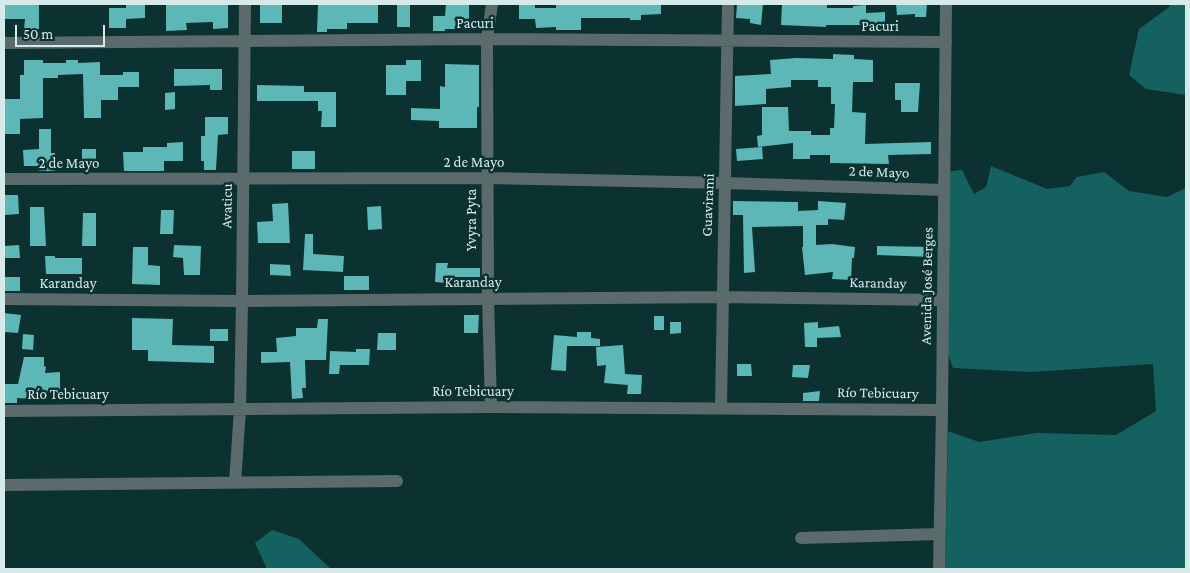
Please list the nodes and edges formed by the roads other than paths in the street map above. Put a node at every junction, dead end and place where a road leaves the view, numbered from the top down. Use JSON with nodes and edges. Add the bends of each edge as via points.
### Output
{"nodes":[{"id":1,"x":245,"y":4,"type":"edge"},
{"id":2,"x":492,"y":4,"type":"edge"},
{"id":3,"x":728,"y":4,"type":"edge"},
{"id":4,"x":946,"y":4,"type":"edge"},
{"id":5,"x":487,"y":39,"type":"junction"},
{"id":6,"x":728,"y":41,"type":"junction"},
{"id":7,"x":244,"y":42,"type":"junction"},
{"id":8,"x":946,"y":42,"type":"junction"},
{"id":9,"x":4,"y":43,"type":"edge"},
{"id":10,"x":244,"y":178,"type":"junction"},
{"id":11,"x":487,"y":178,"type":"junction"},
{"id":12,"x":4,"y":179,"type":"edge"},
{"id":13,"x":725,"y":183,"type":"junction"},
{"id":14,"x":944,"y":190,"type":"junction"},
{"id":15,"x":722,"y":297,"type":"junction"},
{"id":16,"x":488,"y":298,"type":"junction"},
{"id":17,"x":4,"y":299,"type":"edge"},
{"id":18,"x":242,"y":300,"type":"junction"},
{"id":19,"x":942,"y":300,"type":"junction"},
{"id":20,"x":491,"y":407,"type":"junction"},
{"id":21,"x":721,"y":408,"type":"junction"},
{"id":22,"x":240,"y":409,"type":"junction"},
{"id":23,"x":942,"y":410,"type":"junction"},
{"id":24,"x":4,"y":411,"type":"edge"},
{"id":25,"x":397,"y":482,"type":"dead end"},
{"id":26,"x":235,"y":483,"type":"junction"},
{"id":27,"x":4,"y":485,"type":"edge"},
{"id":28,"x":940,"y":534,"type":"junction"},
{"id":29,"x":801,"y":538,"type":"dead end"},
{"id":30,"x":939,"y":569,"type":"edge"}],
"edges":[{"from":1,"to":7,"type":"street","name":"Avaticu"},
{"from":2,"to":5,"type":"street","name":"Yvyra Pyta"},
{"from":3,"to":6,"type":"street","name":"Guavirami"},
{"from":4,"to":8,"type":"street","name":"Avenida José Berges"},
{"from":5,"to":6,"type":"street","name":"Pacuri"},
{"from":5,"to":7,"type":"street","name":"Pacuri"},
{"from":5,"to":11,"type":"street","name":"Yvyra Pyta"},
{"from":6,"to":8,"type":"street","name":"Pacuri"},
{"from":6,"to":13,"type":"street","name":"Guavirami"},
{"from":7,"to":9,"type":"street","name":"Pacuri"},
{"from":7,"to":10,"type":"street","name":"Avaticu"},
{"from":8,"to":14,"type":"street","name":"Avenida José Berges"},
{"from":10,"to":11,"type":"street","name":"2 de Mayo"},
{"from":10,"to":12,"type":"street","name":"2 de Mayo"},
{"from":10,"to":18,"type":"street","name":"Avaticu"},
{"from":11,"to":13,"type":"street","name":"2 de Mayo"},
{"from":11,"to":16,"type":"street","name":"Yvyra Pyta"},
{"from":13,"to":14,"type":"street","name":"2 de Mayo"},
{"from":13,"to":15,"type":"street","name":"Guavirami"},
{"from":14,"to":19,"type":"street","name":"Avenida José Berges"},
{"from":15,"to":16,"type":"street","name":"Karanday"},
{"from":15,"to":19,"type":"street","name":"Karanday"},
{"from":15,"to":21,"type":"street","name":"Guavirami"},
{"from":16,"to":18,"type":"street","name":"Karanday"},
{"from":16,"to":20,"type":"street","name":"Yvyra Pyta"},
{"from":17,"to":18,"type":"street","name":"Karanday"},
{"from":18,"to":22,"type":"street","name":"Avaticu"},
{"from":19,"to":23,"type":"street","name":"Avenida José Berges"},
{"from":20,"to":21,"type":"street","name":"Río Tebicuary"},
{"from":20,"to":22,"type":"street","name":"Río Tebicuary"},
{"from":21,"to":23,"type":"street","name":"Río Tebicuary"},
{"from":22,"to":24,"type":"street","name":"Río Tebicuary"},
{"from":22,"to":26,"type":"street","name":"Avaticu"},
{"from":23,"to":28,"type":"street","name":"Avenida José Berges"},
{"from":25,"to":26,"type":"street"},
{"from":26,"to":27,"type":"street"},
{"from":28,"to":29,"type":"street"},
{"from":28,"to":30,"type":"street","name":"Avenida José Berges"}]}
